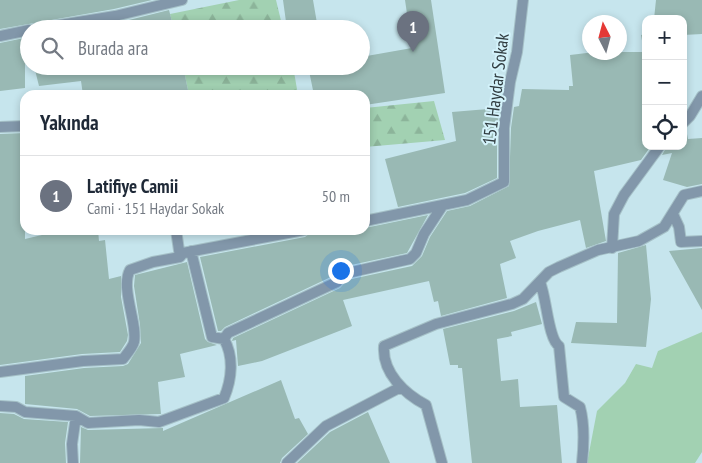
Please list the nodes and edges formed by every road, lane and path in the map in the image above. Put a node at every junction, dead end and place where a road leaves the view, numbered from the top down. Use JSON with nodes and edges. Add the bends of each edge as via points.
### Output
{"nodes":[{"id":1,"x":182,"y":0,"type":"edge"},
{"id":2,"x":523,"y":0,"type":"edge"},
{"id":3,"x":90,"y":20,"type":"edge"},
{"id":4,"x":20,"y":32,"type":"edge"},
{"id":5,"x":0,"y":36,"type":"edge"},
{"id":6,"x":702,"y":96,"type":"edge"},
{"id":7,"x":687,"y":119,"type":"edge"},
{"id":8,"x":20,"y":126,"type":"edge"},
{"id":9,"x":0,"y":127,"type":"edge"},
{"id":10,"x":657,"y":150,"type":"edge"},
{"id":11,"x":702,"y":191,"type":"edge"},
{"id":12,"x":444,"y":205,"type":"junction"},
{"id":13,"x":673,"y":214,"type":"junction"},
{"id":14,"x":370,"y":220,"type":"edge"},
{"id":15,"x":177,"y":235,"type":"edge"},
{"id":16,"x":277,"y":235,"type":"edge"},
{"id":17,"x":702,"y":241,"type":"edge"},
{"id":18,"x":612,"y":248,"type":"junction"},
{"id":19,"x":191,"y":251,"type":"junction"},
{"id":20,"x":180,"y":257,"type":"junction"},
{"id":21,"x":540,"y":282,"type":"junction"},
{"id":22,"x":224,"y":339,"type":"junction"},
{"id":23,"x":0,"y":372,"type":"edge"},
{"id":24,"x":399,"y":388,"type":"junction"},
{"id":25,"x":0,"y":406,"type":"edge"},
{"id":26,"x":76,"y":416,"type":"junction"},
{"id":27,"x":73,"y":463,"type":"edge"},
{"id":28,"x":287,"y":463,"type":"edge"},
{"id":29,"x":442,"y":463,"type":"edge"},
{"id":30,"x":582,"y":463,"type":"edge"}],
"edges":[{"from":1,"to":3,"type":"street"},
{"from":2,"to":12,"type":"street","name":"151 Haydar Sokak","via":[[504,128],[504,182],[467,200]]},
{"from":4,"to":5,"type":"street"},
{"from":6,"to":7,"type":"street"},
{"from":8,"to":9,"type":"street"},
{"from":10,"to":18,"type":"street","via":[[614,214]]},
{"from":11,"to":13,"type":"street","via":[[684,195]]},
{"from":12,"to":14,"type":"street"},
{"from":12,"to":22,"type":"street","via":[[410,259],[343,274],[337,282],[228,333]]},
{"from":13,"to":17,"type":"street","via":[[681,242]]},
{"from":13,"to":18,"type":"street","via":[[664,228],[647,238]]},
{"from":15,"to":20,"type":"street"},
{"from":16,"to":19,"type":"street"},
{"from":18,"to":21,"type":"street","via":[[598,250],[559,267]]},
{"from":19,"to":20,"type":"street","via":[[182,253]]},
{"from":19,"to":22,"type":"street","via":[[212,337]]},
{"from":20,"to":23,"type":"street","via":[[130,270],[128,289],[134,342],[123,359]]},
{"from":21,"to":24,"type":"street","via":[[523,299],[512,304],[436,324],[384,346],[385,359]]},
{"from":21,"to":30,"type":"street","via":[[546,295],[551,336],[559,346],[564,397],[580,407],[582,414]]},
{"from":22,"to":26,"type":"street","via":[[231,351],[230,379],[224,398],[159,422],[88,423]]},
{"from":24,"to":28,"type":"street","via":[[326,426]]},
{"from":24,"to":29,"type":"street","via":[[426,405]]},
{"from":25,"to":26,"type":"street","via":[[16,407],[25,412]]},
{"from":26,"to":27,"type":"street"}]}
